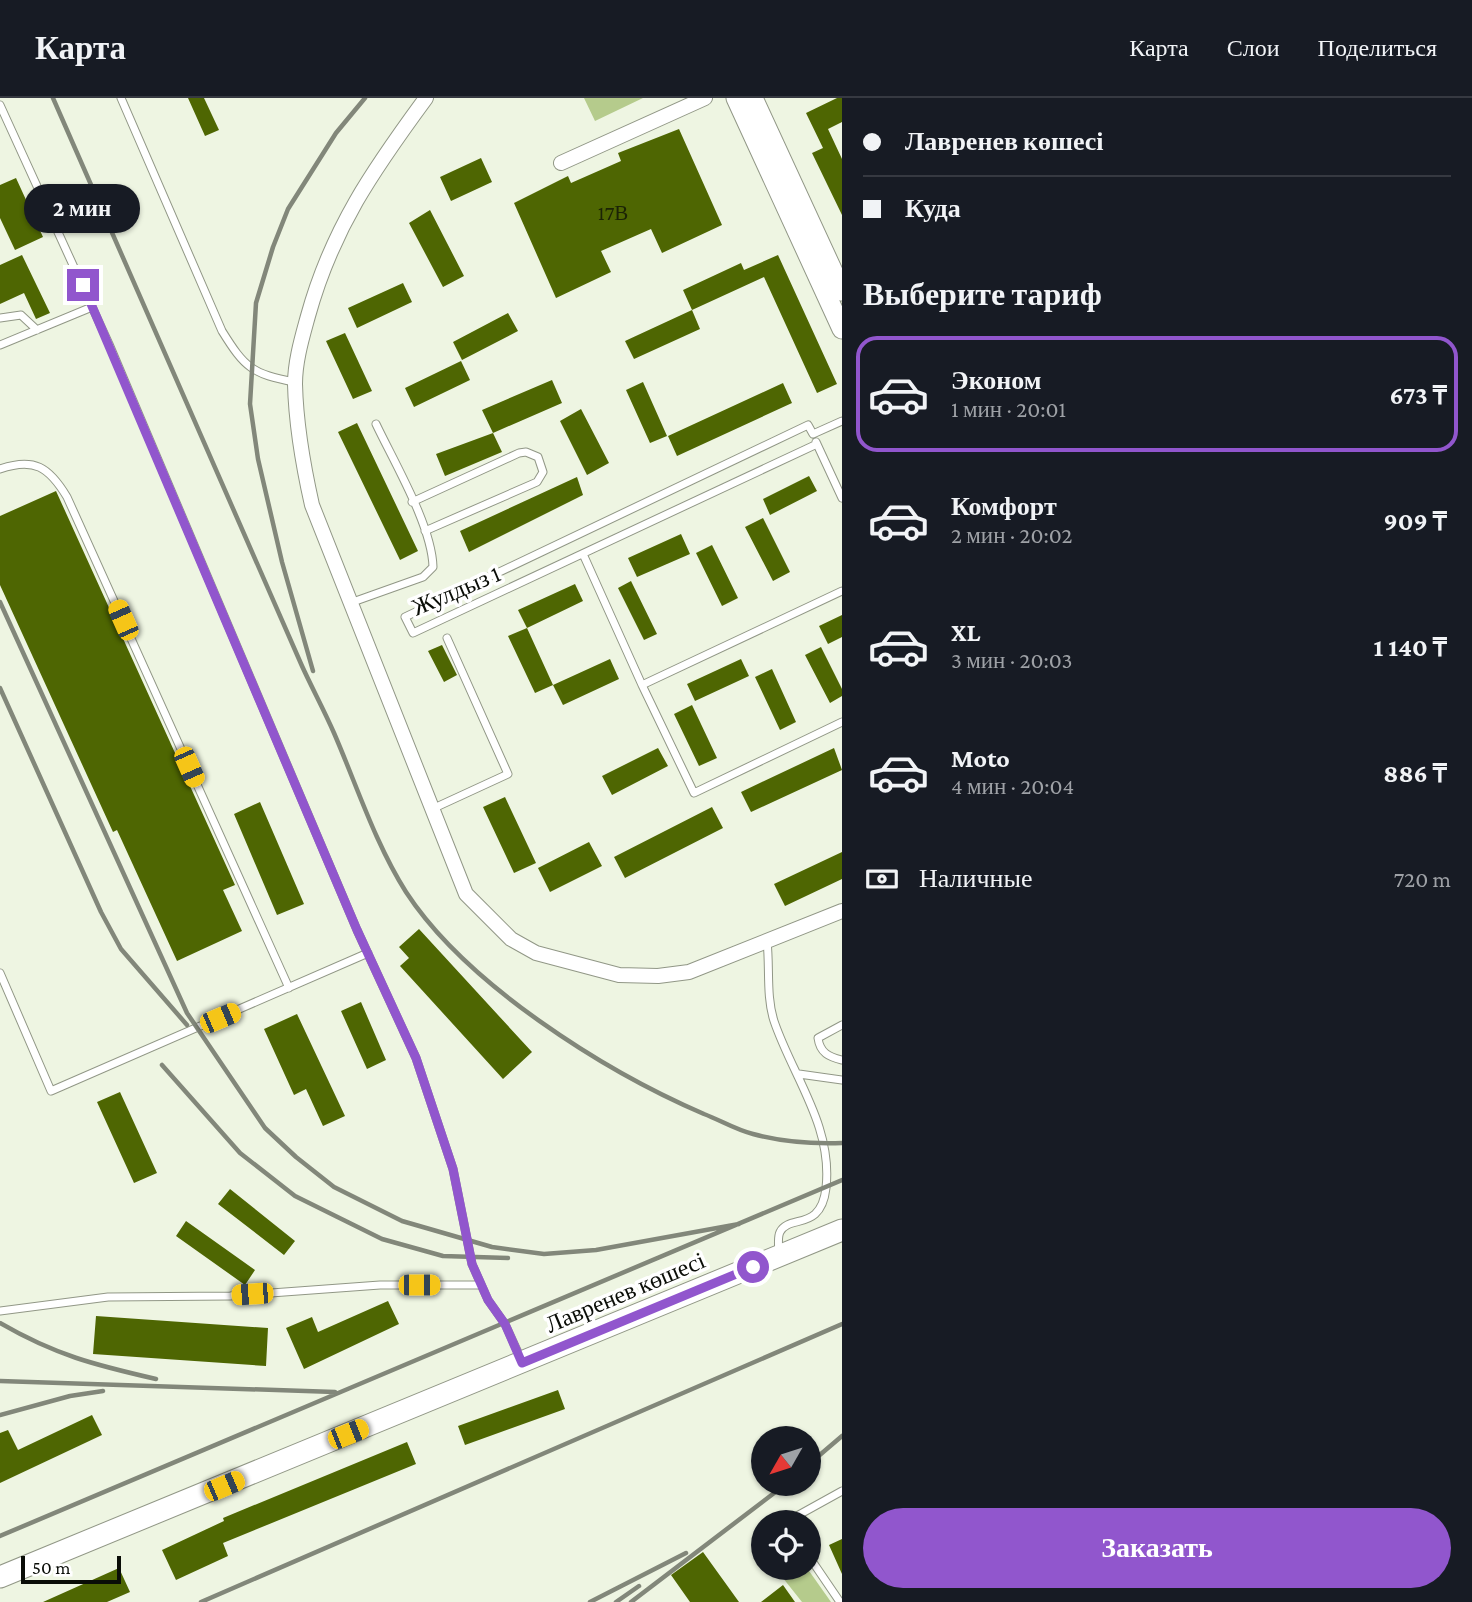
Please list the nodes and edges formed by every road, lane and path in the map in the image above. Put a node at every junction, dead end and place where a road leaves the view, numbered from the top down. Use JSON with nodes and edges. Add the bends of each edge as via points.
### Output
{"nodes":[{"id":1,"x":121,"y":98,"type":"edge"},
{"id":2,"x":426,"y":98,"type":"edge"},
{"id":3,"x":705,"y":98,"type":"edge"},
{"id":4,"x":736,"y":98,"type":"edge"},
{"id":5,"x":753,"y":98,"type":"edge"},
{"id":6,"x":0,"y":105,"type":"edge"},
{"id":7,"x":561,"y":163,"type":"dead end"},
{"id":8,"x":842,"y":291,"type":"edge"},
{"id":9,"x":92,"y":307,"type":"junction"},
{"id":10,"x":0,"y":318,"type":"edge"},
{"id":11,"x":842,"y":329,"type":"edge"},
{"id":12,"x":37,"y":330,"type":"junction"},
{"id":13,"x":0,"y":345,"type":"edge"},
{"id":14,"x":295,"y":383,"type":"junction"},
{"id":15,"x":842,"y":421,"type":"edge"},
{"id":16,"x":376,"y":424,"type":"dead end"},
{"id":17,"x":813,"y":434,"type":"junction"},
{"id":18,"x":817,"y":443,"type":"junction"},
{"id":19,"x":0,"y":469,"type":"edge"},
{"id":20,"x":842,"y":498,"type":"edge"},
{"id":21,"x":412,"y":502,"type":"junction"},
{"id":22,"x":425,"y":531,"type":"junction"},
{"id":23,"x":583,"y":554,"type":"junction"},
{"id":24,"x":842,"y":592,"type":"edge"},
{"id":25,"x":349,"y":604,"type":"junction"},
{"id":26,"x":447,"y":638,"type":"dead end"},
{"id":27,"x":642,"y":685,"type":"junction"},
{"id":28,"x":842,"y":722,"type":"edge"},
{"id":29,"x":432,"y":809,"type":"junction"},
{"id":30,"x":842,"y":911,"type":"edge"},
{"id":31,"x":767,"y":941,"type":"junction"},
{"id":32,"x":368,"y":953,"type":"junction"},
{"id":33,"x":0,"y":973,"type":"edge"},
{"id":34,"x":289,"y":988,"type":"junction"},
{"id":35,"x":842,"y":1025,"type":"edge"},
{"id":36,"x":842,"y":1060,"type":"edge"},
{"id":37,"x":799,"y":1074,"type":"junction"},
{"id":38,"x":842,"y":1080,"type":"edge"},
{"id":39,"x":842,"y":1230,"type":"edge"},
{"id":40,"x":779,"y":1256,"type":"junction"},
{"id":41,"x":480,"y":1284,"type":"junction"},
{"id":42,"x":0,"y":1311,"type":"edge"},
{"id":43,"x":522,"y":1363,"type":"junction"},
{"id":44,"x":842,"y":1491,"type":"edge"},
{"id":45,"x":808,"y":1510,"type":"edge"},
{"id":46,"x":821,"y":1574,"type":"edge"},
{"id":47,"x":0,"y":1577,"type":"edge"},
{"id":48,"x":840,"y":1602,"type":"edge"}],
"edges":[{"from":1,"to":14,"type":"lane","via":[[232,348],[262,376]]},
{"from":2,"to":14,"type":"street","via":[[378,164],[337,233],[314,293]]},
{"from":3,"to":7,"type":"street"},
{"from":4,"to":11,"type":"street"},
{"from":5,"to":8,"type":"street"},
{"from":6,"to":9,"type":"lane"},
{"from":9,"to":12,"type":"lane"},
{"from":9,"to":32,"type":"lane"},
{"from":10,"to":12,"type":"lane","via":[[21,315]]},
{"from":12,"to":13,"type":"lane"},
{"from":14,"to":25,"type":"street","via":[[300,453],[313,505]]},
{"from":15,"to":17,"type":"lane","name":"Жулдыз 1"},
{"from":16,"to":21,"type":"lane"},
{"from":17,"to":18,"type":"lane"},
{"from":17,"to":23,"type":"lane","name":"Жулдыз 1","via":[[808,425],[405,617],[413,634]]},
{"from":18,"to":20,"type":"lane"},
{"from":18,"to":23,"type":"lane","name":"Жулдыз 1"},
{"from":19,"to":34,"type":"lane","via":[[20,462],[42,467],[55,477],[67,497]]},
{"from":21,"to":22,"type":"lane"},
{"from":21,"to":22,"type":"lane","via":[[519,453],[538,457],[543,472],[537,482]]},
{"from":22,"to":25,"type":"lane","via":[[433,554],[429,573]]},
{"from":23,"to":27,"type":"lane"},
{"from":24,"to":27,"type":"lane"},
{"from":25,"to":29,"type":"street"},
{"from":26,"to":29,"type":"lane","via":[[508,774]]},
{"from":27,"to":28,"type":"lane","via":[[694,793]]},
{"from":29,"to":31,"type":"street","via":[[466,894],[511,939],[536,953],[619,975],[658,976],[689,972]]},
{"from":30,"to":31,"type":"street"},
{"from":31,"to":37,"type":"lane","via":[[774,1019]]},
{"from":32,"to":34,"type":"lane"},
{"from":32,"to":41,"type":"lane","via":[[416,1058],[453,1169],[467,1250]]},
{"from":33,"to":34,"type":"lane","via":[[51,1091]]},
{"from":35,"to":36,"type":"lane","via":[[818,1038],[825,1054]]},
{"from":37,"to":38,"type":"lane"},
{"from":37,"to":40,"type":"lane","via":[[821,1128],[826,1187],[821,1209],[779,1234]]},
{"from":39,"to":40,"type":"main road","name":"Лавренев көшесі"},
{"from":40,"to":43,"type":"main road","name":"Лавренев көшесі"},
{"from":41,"to":42,"type":"lane","via":[[108,1297]]},
{"from":41,"to":43,"type":"lane"},
{"from":43,"to":47,"type":"main road","name":"Лавренев көшесі"},
{"from":44,"to":45,"type":"lane"},
{"from":46,"to":48,"type":"lane"}]}
